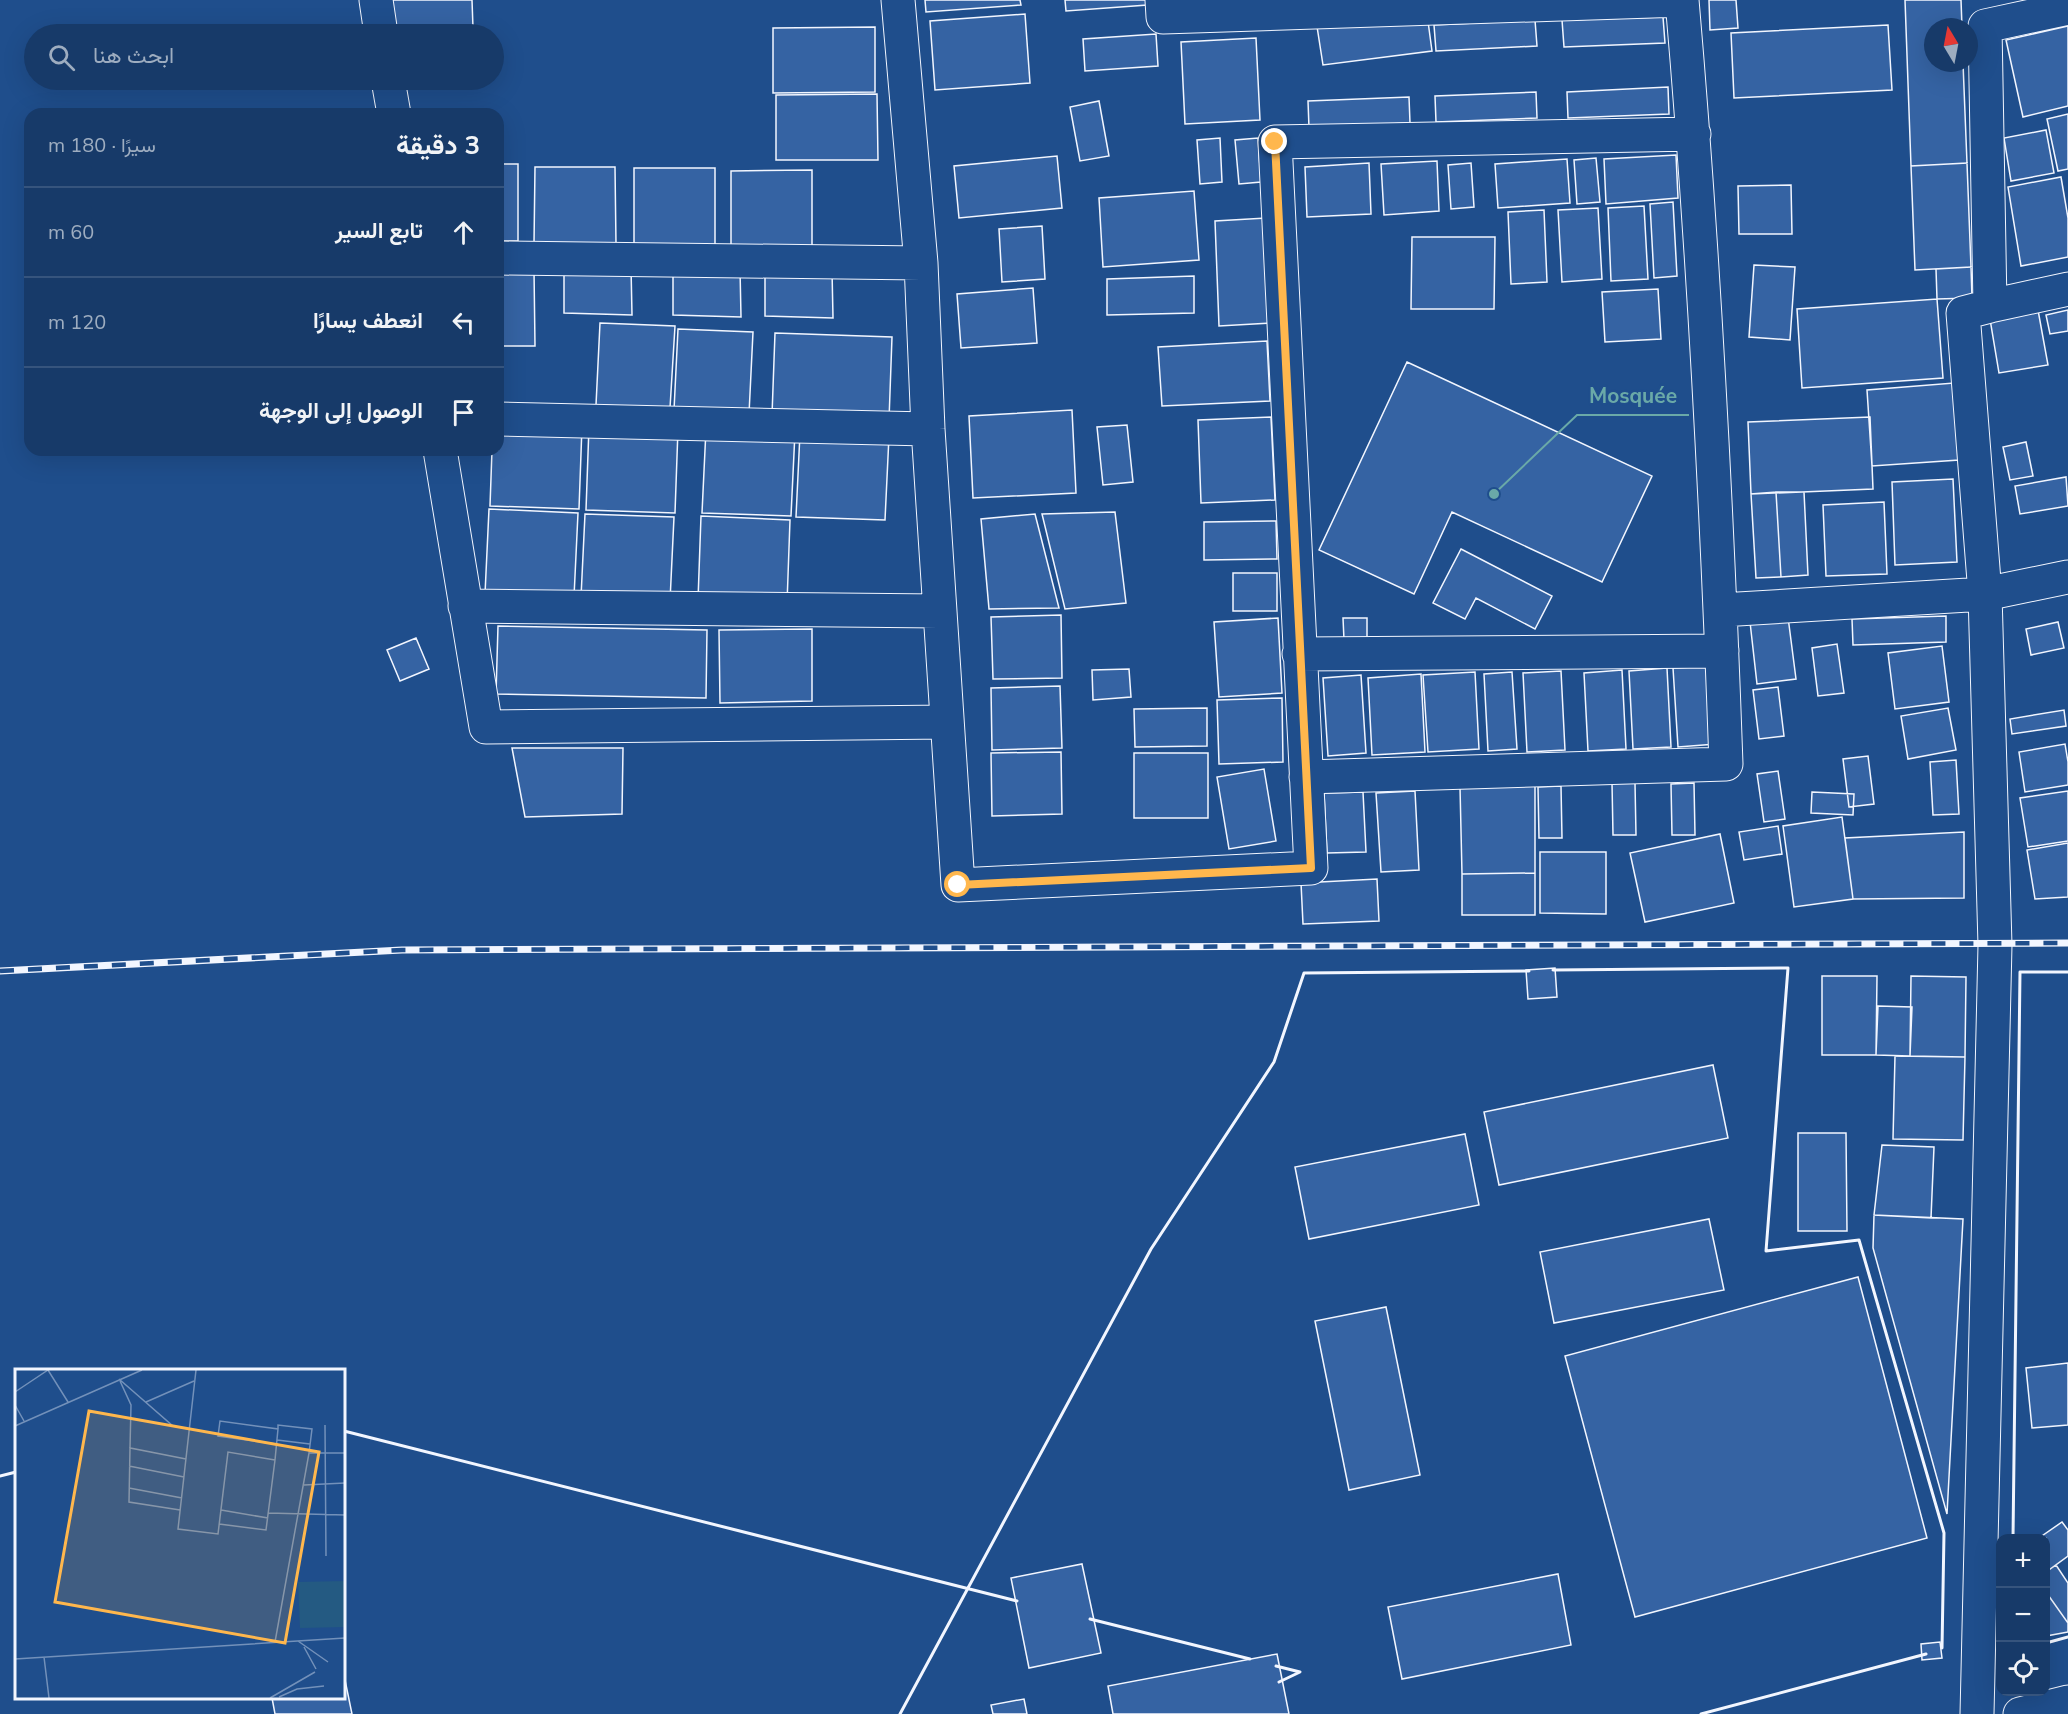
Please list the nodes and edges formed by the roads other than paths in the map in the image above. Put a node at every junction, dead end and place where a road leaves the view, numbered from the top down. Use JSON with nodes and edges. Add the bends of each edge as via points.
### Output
{"nodes":[{"id":1,"x":376,"y":0,"type":"edge"},
{"id":2,"x":898,"y":0,"type":"edge"},
{"id":3,"x":1162,"y":0,"type":"edge"},
{"id":4,"x":2068,"y":8,"type":"edge"},
{"id":5,"x":1984,"y":13,"type":"edge"},
{"id":6,"x":380,"y":24,"type":"edge"},
{"id":7,"x":390,"y":90,"type":"edge"},
{"id":8,"x":393,"y":108,"type":"edge"},
{"id":9,"x":1694,"y":134,"type":"junction"},
{"id":10,"x":504,"y":258,"type":"edge"},
{"id":11,"x":921,"y":262,"type":"junction"},
{"id":12,"x":2068,"y":289,"type":"edge"},
{"id":13,"x":1990,"y":306,"type":"junction"},
{"id":14,"x":504,"y":419,"type":"edge"},
{"id":15,"x":928,"y":429,"type":"junction"},
{"id":16,"x":441,"y":456,"type":"edge"},
{"id":17,"x":2068,"y":577,"type":"edge"},
{"id":18,"x":1985,"y":594,"type":"junction"},
{"id":19,"x":465,"y":606,"type":"junction"},
{"id":20,"x":1721,"y":610,"type":"junction"},
{"id":21,"x":939,"y":611,"type":"junction"},
{"id":22,"x":1722,"y":651,"type":"junction"},
{"id":23,"x":1299,"y":654,"type":"junction"},
{"id":24,"x":946,"y":722,"type":"junction"},
{"id":25,"x":1306,"y":777,"type":"junction"},
{"id":26,"x":2068,"y":1702,"type":"edge"},
{"id":27,"x":1977,"y":1714,"type":"edge"},
{"id":28,"x":2020,"y":1714,"type":"edge"}],
"edges":[{"from":1,"to":6,"type":"street"},
{"from":2,"to":11,"type":"street"},
{"from":3,"to":9,"type":"street","via":[[1163,17],[1682,0]]},
{"from":4,"to":5,"type":"street"},
{"from":5,"to":13,"type":"street"},
{"from":7,"to":8,"type":"street"},
{"from":9,"to":20,"type":"street"},
{"from":9,"to":23,"type":"street","via":[[1275,142]]},
{"from":10,"to":11,"type":"street"},
{"from":11,"to":15,"type":"street"},
{"from":12,"to":13,"type":"street"},
{"from":13,"to":18,"type":"street","via":[[1963,313]]},
{"from":14,"to":15,"type":"street"},
{"from":15,"to":21,"type":"street"},
{"from":16,"to":19,"type":"street"},
{"from":17,"to":18,"type":"street"},
{"from":18,"to":20,"type":"street"},
{"from":18,"to":27,"type":"street","via":[[1995,945]]},
{"from":19,"to":21,"type":"street"},
{"from":19,"to":24,"type":"street","via":[[486,727]]},
{"from":20,"to":22,"type":"street"},
{"from":21,"to":24,"type":"street"},
{"from":22,"to":23,"type":"street"},
{"from":22,"to":25,"type":"street","via":[[1726,764]]},
{"from":23,"to":25,"type":"street"},
{"from":24,"to":25,"type":"street","via":[[958,885],[1311,868]]},
{"from":26,"to":28,"type":"street"}]}
